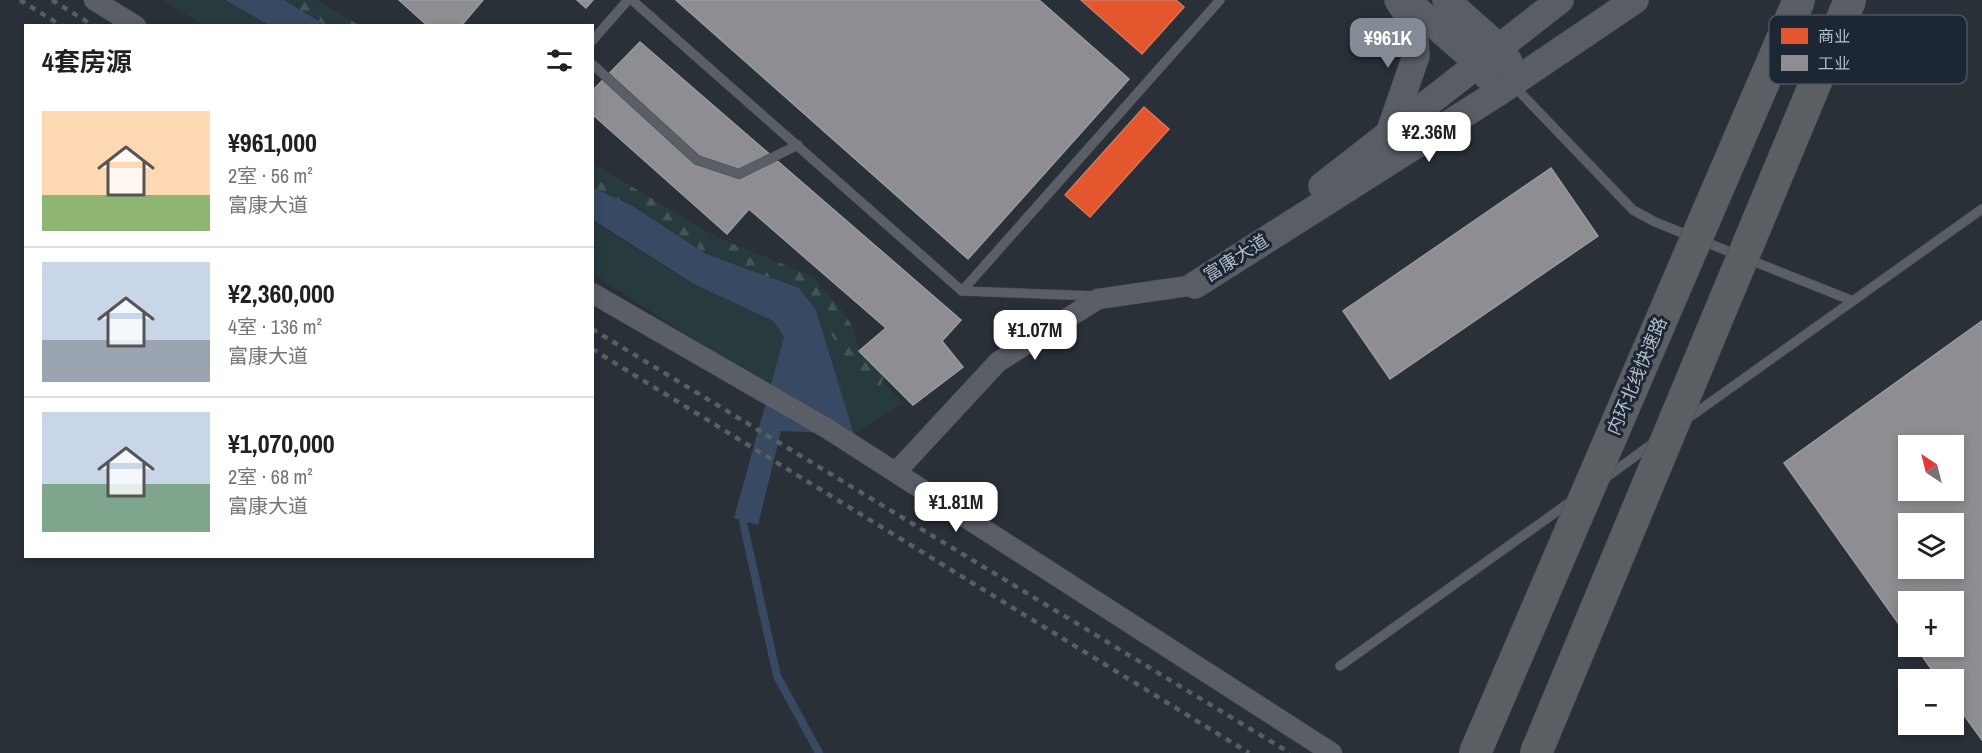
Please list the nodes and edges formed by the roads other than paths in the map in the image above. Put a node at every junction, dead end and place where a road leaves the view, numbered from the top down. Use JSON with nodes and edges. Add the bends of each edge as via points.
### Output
{"nodes":[{"id":1,"x":94,"y":0,"type":"edge"},
{"id":2,"x":630,"y":0,"type":"edge"},
{"id":3,"x":1220,"y":0,"type":"edge"},
{"id":4,"x":1398,"y":0,"type":"edge"},
{"id":5,"x":1406,"y":0,"type":"edge"},
{"id":6,"x":1446,"y":0,"type":"edge"},
{"id":7,"x":1560,"y":0,"type":"edge"},
{"id":8,"x":1635,"y":0,"type":"edge"},
{"id":9,"x":1799,"y":0,"type":"edge"},
{"id":10,"x":1850,"y":0,"type":"edge"},
{"id":11,"x":1793,"y":15,"type":"edge"},
{"id":12,"x":1844,"y":15,"type":"edge"},
{"id":13,"x":133,"y":24,"type":"edge"},
{"id":14,"x":594,"y":39,"type":"edge"},
{"id":15,"x":1499,"y":47,"type":"junction"},
{"id":16,"x":1478,"y":63,"type":"junction"},
{"id":17,"x":594,"y":66,"type":"edge"},
{"id":18,"x":1769,"y":70,"type":"edge"},
{"id":19,"x":1510,"y":84,"type":"junction"},
{"id":20,"x":1815,"y":84,"type":"edge"},
{"id":21,"x":1389,"y":134,"type":"junction"},
{"id":22,"x":798,"y":145,"type":"junction"},
{"id":23,"x":1982,"y":209,"type":"edge"},
{"id":24,"x":1196,"y":285,"type":"junction"},
{"id":25,"x":962,"y":291,"type":"junction"},
{"id":26,"x":594,"y":294,"type":"edge"},
{"id":27,"x":1115,"y":297,"type":"junction"},
{"id":28,"x":1853,"y":301,"type":"junction"},
{"id":29,"x":896,"y":472,"type":"junction"},
{"id":30,"x":1340,"y":666,"type":"dead end"},
{"id":31,"x":1332,"y":753,"type":"edge"},
{"id":32,"x":1475,"y":753,"type":"edge"},
{"id":33,"x":1536,"y":753,"type":"edge"}],
"edges":[{"from":1,"to":13,"type":"street"},
{"from":2,"to":14,"type":"lane"},
{"from":2,"to":22,"type":"lane"},
{"from":3,"to":25,"type":"lane"},
{"from":4,"to":21,"type":"main road","via":[[1414,25],[1416,56]]},
{"from":5,"to":16,"type":"main road"},
{"from":6,"to":15,"type":"main road"},
{"from":7,"to":15,"type":"main road","name":"富康大道"},
{"from":8,"to":19,"type":"main road","name":"富康大道"},
{"from":9,"to":11,"type":"highway","name":"内环北线快速路","bridge":true},
{"from":10,"to":12,"type":"highway","bridge":true},
{"from":15,"to":16,"type":"main road","name":"富康大道"},
{"from":15,"to":19,"type":"main road"},
{"from":16,"to":19,"type":"main road"},
{"from":16,"to":21,"type":"main road","name":"富康大道"},
{"from":17,"to":22,"type":"lane","via":[[697,160],[739,174]]},
{"from":18,"to":32,"type":"highway","name":"内环北线快速路","bridge":true},
{"from":19,"to":24,"type":"main road","name":"富康大道"},
{"from":19,"to":28,"type":"lane","via":[[1633,210]]},
{"from":20,"to":33,"type":"highway","bridge":true},
{"from":21,"to":24,"type":"main road","name":"富康大道"},
{"from":22,"to":25,"type":"lane"},
{"from":23,"to":28,"type":"lane"},
{"from":24,"to":27,"type":"street"},
{"from":25,"to":27,"type":"lane"},
{"from":26,"to":29,"type":"street"},
{"from":27,"to":29,"type":"street","via":[[1098,299],[998,362]]},
{"from":28,"to":30,"type":"lane"},
{"from":29,"to":31,"type":"street"}]}
